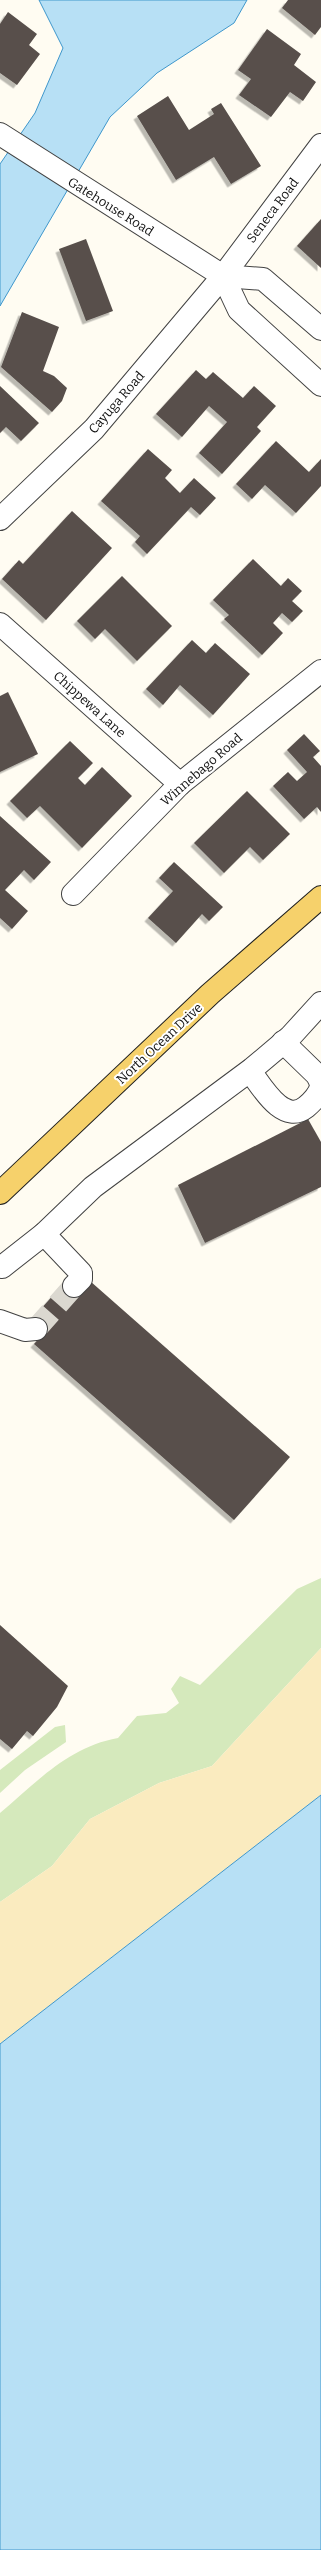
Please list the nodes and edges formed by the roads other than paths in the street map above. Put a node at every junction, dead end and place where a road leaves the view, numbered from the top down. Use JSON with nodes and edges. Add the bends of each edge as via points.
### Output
{"nodes":[{"id":1,"x":0,"y":134,"type":"edge"},
{"id":2,"x":321,"y":145,"type":"edge"},
{"id":3,"x":223,"y":276,"type":"junction"},
{"id":4,"x":321,"y":329,"type":"edge"},
{"id":5,"x":321,"y":385,"type":"edge"},
{"id":6,"x":0,"y":519,"type":"edge"},
{"id":7,"x":0,"y":624,"type":"edge"},
{"id":8,"x":321,"y":670,"type":"edge"},
{"id":9,"x":180,"y":784,"type":"junction"},
{"id":10,"x":73,"y":894,"type":"dead end"},
{"id":11,"x":321,"y":896,"type":"edge"},
{"id":12,"x":321,"y":1004,"type":"edge"},
{"id":13,"x":283,"y":1042,"type":"junction"},
{"id":14,"x":250,"y":1071,"type":"junction"},
{"id":15,"x":321,"y":1083,"type":"edge"},
{"id":16,"x":321,"y":1087,"type":"edge"},
{"id":17,"x":0,"y":1193,"type":"edge"},
{"id":18,"x":44,"y":1234,"type":"junction"},
{"id":19,"x":1,"y":1267,"type":"edge"},
{"id":20,"x":74,"y":1286,"type":"tunnel mouth"},
{"id":21,"x":0,"y":1321,"type":"edge"},
{"id":22,"x":36,"y":1329,"type":"dead end"}],
"edges":[{"from":1,"to":3,"type":"street","name":"Gatehouse Road","via":[[87,192]]},
{"from":2,"to":3,"type":"street","name":"Seneca Road"},
{"from":3,"to":4,"type":"street","name":"Gatehouse Road","via":[[263,279]]},
{"from":3,"to":5,"type":"street","via":[[239,310]]},
{"from":3,"to":6,"type":"street","name":"Cayuga Road","via":[[94,429]]},
{"from":7,"to":9,"type":"street","name":"Chippewa Lane"},
{"from":8,"to":9,"type":"street","name":"Winnebago Road"},
{"from":9,"to":10,"type":"street","name":"Winnebago Road"},
{"from":11,"to":17,"type":"main road","name":"North Ocean Drive","via":[[210,994]]},
{"from":12,"to":13,"type":"street"},
{"from":13,"to":14,"type":"street"},
{"from":13,"to":15,"type":"street","via":[[317,1075]]},
{"from":14,"to":16,"type":"street","via":[[277,1105],[292,1112],[300,1112],[308,1106]]},
{"from":14,"to":18,"type":"street","via":[[93,1187]]},
{"from":18,"to":19,"type":"street"},
{"from":18,"to":20,"type":"street","via":[[81,1273],[81,1278]]},
{"from":21,"to":22,"type":"street","via":[[25,1330]]}]}
